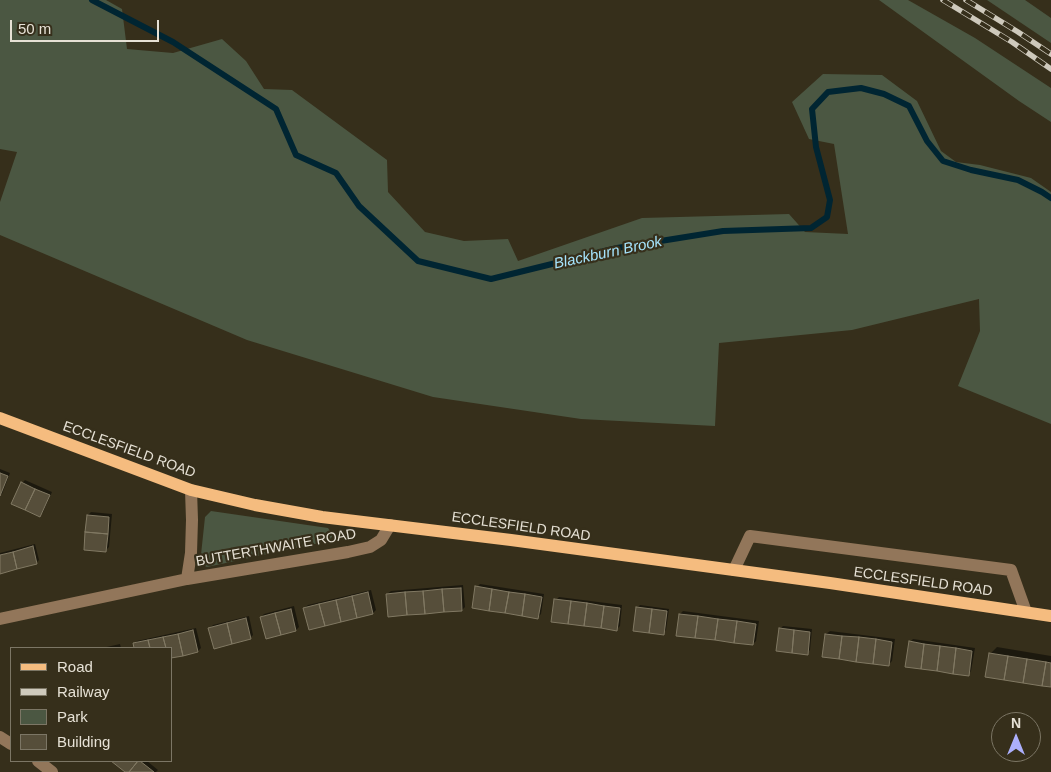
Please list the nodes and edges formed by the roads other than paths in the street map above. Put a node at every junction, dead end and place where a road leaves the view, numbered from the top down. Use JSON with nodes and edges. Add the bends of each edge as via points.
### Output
{"nodes":[{"id":1,"x":0,"y":418,"type":"edge"},
{"id":2,"x":191,"y":490,"type":"junction"},
{"id":3,"x":390,"y":525,"type":"junction"},
{"id":4,"x":734,"y":570,"type":"junction"},
{"id":5,"x":187,"y":579,"type":"junction"},
{"id":6,"x":1026,"y":612,"type":"junction"},
{"id":7,"x":1051,"y":616,"type":"edge"},
{"id":8,"x":0,"y":619,"type":"edge"},
{"id":9,"x":39,"y":762,"type":"edge"},
{"id":10,"x":52,"y":772,"type":"edge"}],
"edges":[{"from":1,"to":2,"type":"main road","name":"ECCLESFIELD ROAD"},
{"from":2,"to":3,"type":"main road","name":"ECCLESFIELD ROAD","via":[[255,505]]},
{"from":2,"to":5,"type":"street","name":"BUTTERTHWAITE ROAD","via":[[191,553]]},
{"from":3,"to":4,"type":"main road","name":"ECCLESFIELD ROAD"},
{"from":3,"to":5,"type":"street","name":"BUTTERTHWAITE ROAD","via":[[381,540],[370,547]]},
{"from":4,"to":6,"type":"main road","name":"ECCLESFIELD ROAD"},
{"from":4,"to":6,"type":"street","via":[[750,536],[1011,570]]},
{"from":5,"to":8,"type":"street","name":"BUTTERTHWAITE ROAD"},
{"from":6,"to":7,"type":"main road","name":"ECCLESFIELD ROAD"},
{"from":9,"to":10,"type":"street"}]}
